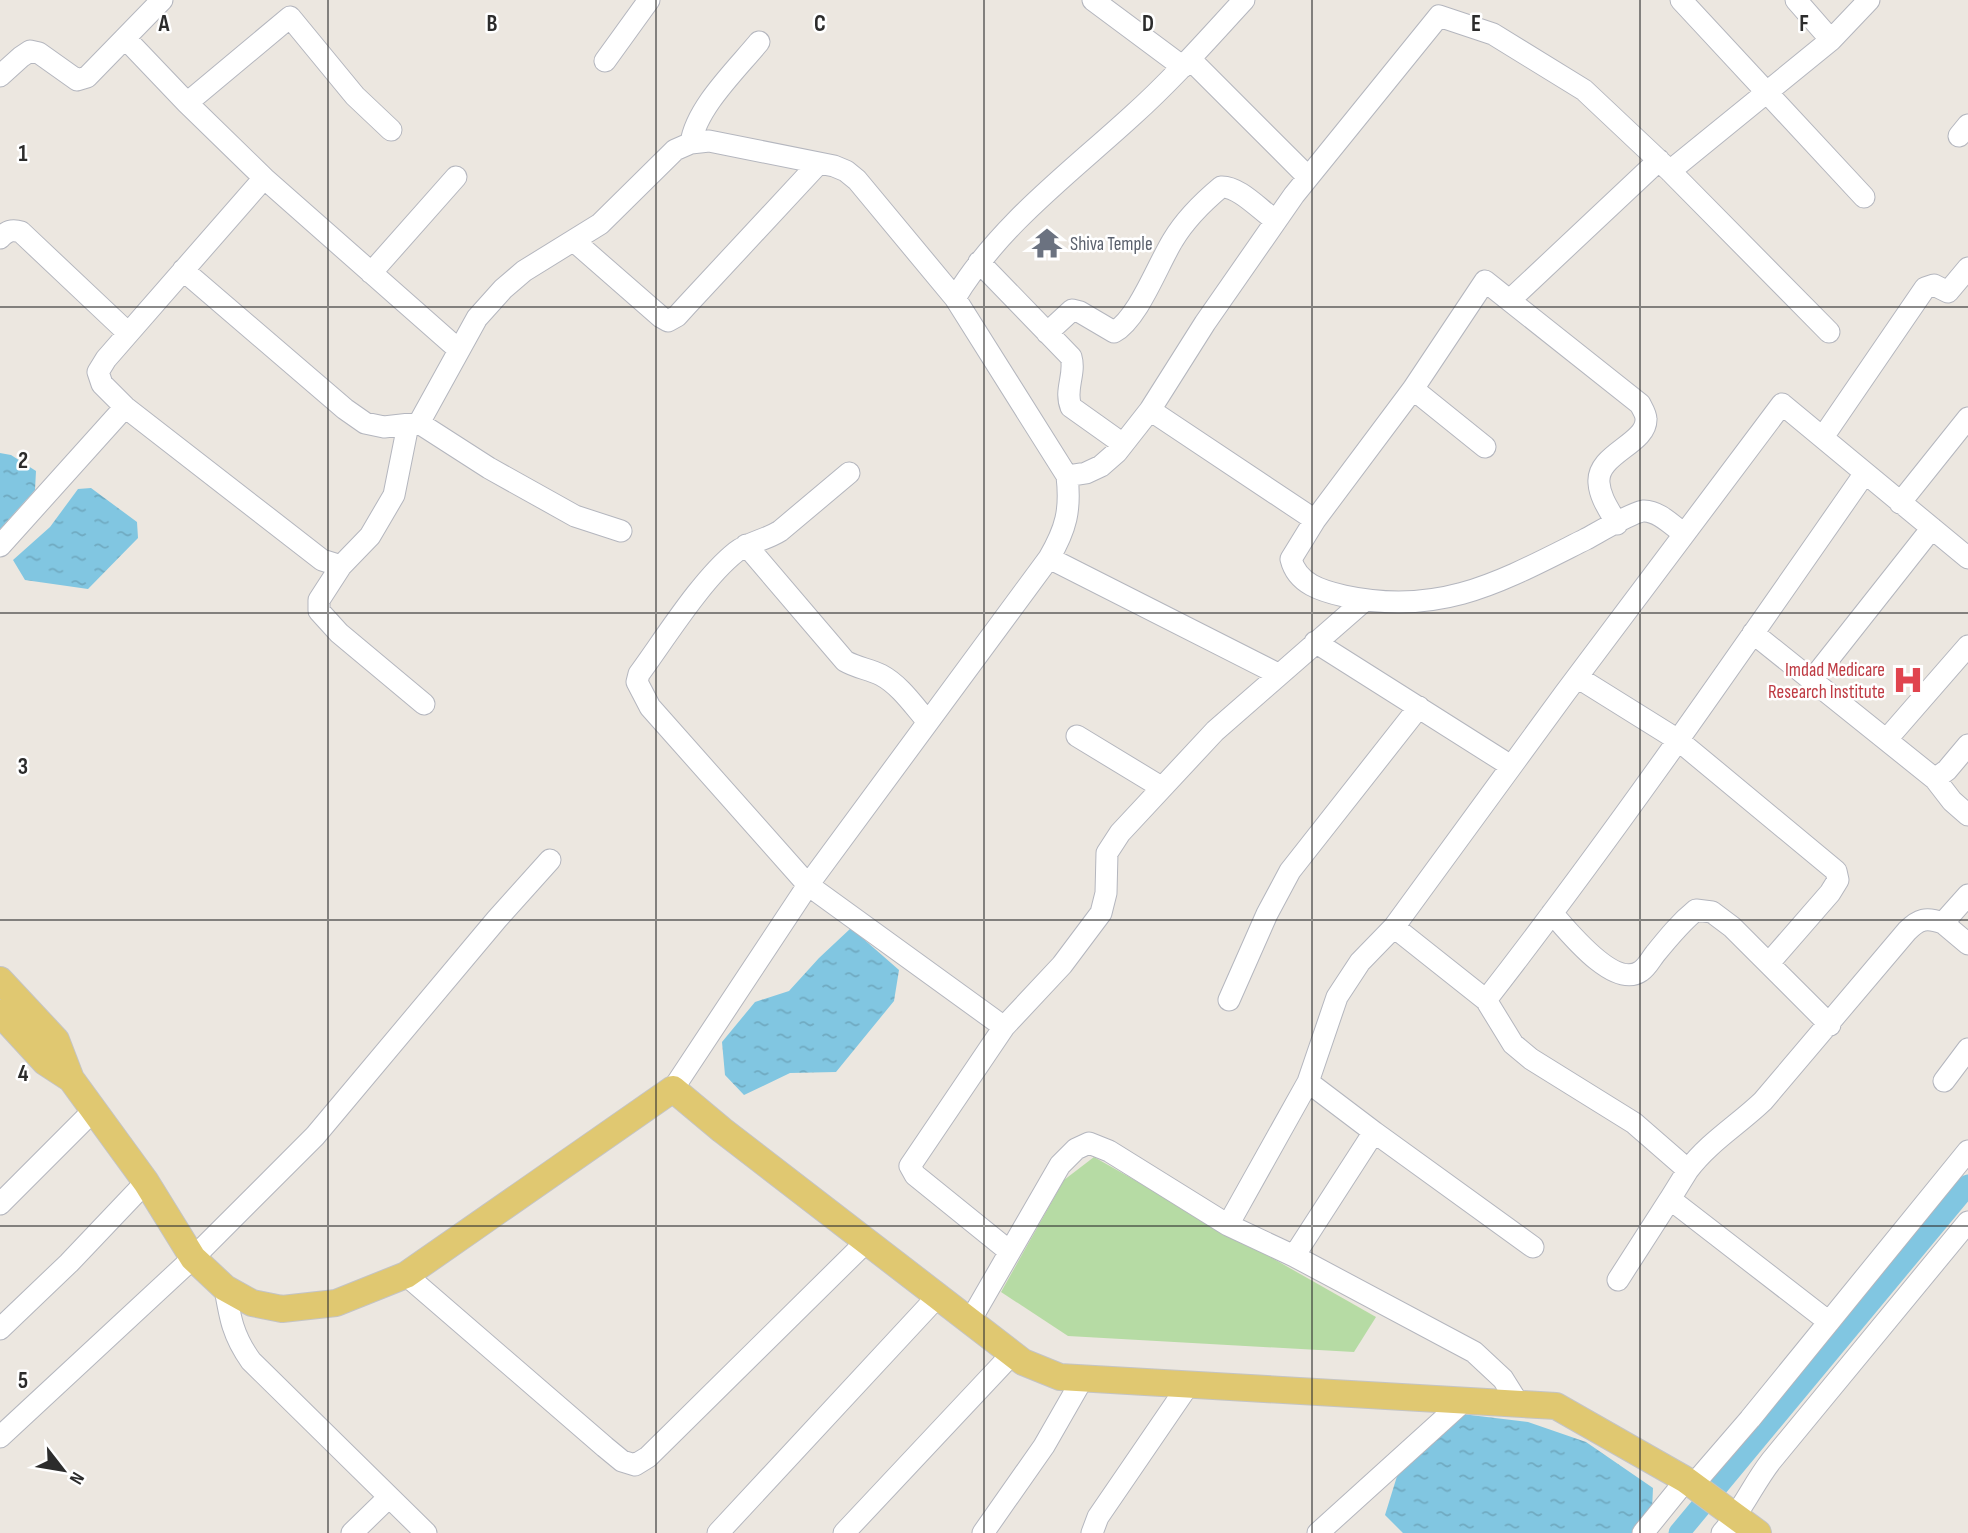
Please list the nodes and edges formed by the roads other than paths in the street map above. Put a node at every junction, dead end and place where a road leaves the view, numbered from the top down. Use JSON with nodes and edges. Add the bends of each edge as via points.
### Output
{"nodes":[{"id":1,"x":162,"y":0,"type":"edge"},
{"id":2,"x":649,"y":0,"type":"edge"},
{"id":3,"x":1093,"y":0,"type":"edge"},
{"id":4,"x":1244,"y":0,"type":"edge"},
{"id":5,"x":1681,"y":0,"type":"edge"},
{"id":6,"x":1796,"y":0,"type":"edge"},
{"id":7,"x":1869,"y":0,"type":"edge"},
{"id":8,"x":125,"y":38,"type":"junction"},
{"id":9,"x":1831,"y":40,"type":"junction"},
{"id":10,"x":759,"y":42,"type":"dead end"},
{"id":11,"x":605,"y":61,"type":"dead end"},
{"id":12,"x":1187,"y":63,"type":"junction"},
{"id":13,"x":0,"y":76,"type":"edge"},
{"id":14,"x":1766,"y":93,"type":"junction"},
{"id":15,"x":187,"y":103,"type":"junction"},
{"id":16,"x":391,"y":130,"type":"dead end"},
{"id":17,"x":691,"y":143,"type":"junction"},
{"id":18,"x":819,"y":163,"type":"junction"},
{"id":19,"x":1664,"y":165,"type":"junction"},
{"id":20,"x":456,"y":177,"type":"dead end"},
{"id":21,"x":1308,"y":177,"type":"junction"},
{"id":22,"x":264,"y":178,"type":"junction"},
{"id":23,"x":1864,"y":197,"type":"dead end"},
{"id":24,"x":1275,"y":220,"type":"junction"},
{"id":25,"x":0,"y":238,"type":"edge"},
{"id":26,"x":574,"y":240,"type":"junction"},
{"id":27,"x":979,"y":262,"type":"junction"},
{"id":28,"x":1968,"y":268,"type":"edge"},
{"id":29,"x":183,"y":270,"type":"junction"},
{"id":30,"x":371,"y":273,"type":"junction"},
{"id":31,"x":955,"y":298,"type":"junction"},
{"id":32,"x":1510,"y":300,"type":"junction"},
{"id":33,"x":1829,"y":332,"type":"dead end"},
{"id":34,"x":128,"y":333,"type":"junction"},
{"id":35,"x":1047,"y":333,"type":"junction"},
{"id":36,"x":459,"y":350,"type":"junction"},
{"id":37,"x":1413,"y":389,"type":"junction"},
{"id":38,"x":125,"y":407,"type":"junction"},
{"id":39,"x":1150,"y":410,"type":"junction"},
{"id":40,"x":1968,"y":418,"type":"edge"},
{"id":41,"x":414,"y":424,"type":"junction"},
{"id":42,"x":1823,"y":437,"type":"junction"},
{"id":43,"x":1123,"y":444,"type":"junction"},
{"id":44,"x":1485,"y":447,"type":"dead end"},
{"id":45,"x":849,"y":473,"type":"dead end"},
{"id":46,"x":1865,"y":473,"type":"junction"},
{"id":47,"x":1067,"y":476,"type":"junction"},
{"id":48,"x":1900,"y":503,"type":"junction"},
{"id":49,"x":1315,"y":520,"type":"junction"},
{"id":50,"x":1617,"y":524,"type":"junction"},
{"id":51,"x":1932,"y":528,"type":"junction"},
{"id":52,"x":621,"y":531,"type":"dead end"},
{"id":53,"x":1684,"y":534,"type":"junction"},
{"id":54,"x":746,"y":545,"type":"junction"},
{"id":55,"x":0,"y":546,"type":"edge"},
{"id":56,"x":1967,"y":553,"type":"edge"},
{"id":57,"x":1049,"y":558,"type":"junction"},
{"id":58,"x":341,"y":566,"type":"junction"},
{"id":59,"x":1365,"y":600,"type":"junction"},
{"id":60,"x":1753,"y":633,"type":"junction"},
{"id":61,"x":1315,"y":642,"type":"junction"},
{"id":62,"x":1968,"y":646,"type":"edge"},
{"id":63,"x":1278,"y":674,"type":"junction"},
{"id":64,"x":1577,"y":677,"type":"junction"},
{"id":65,"x":1812,"y":680,"type":"junction"},
{"id":66,"x":424,"y":704,"type":"dead end"},
{"id":67,"x":1419,"y":707,"type":"junction"},
{"id":68,"x":928,"y":722,"type":"junction"},
{"id":69,"x":1077,"y":736,"type":"dead end"},
{"id":70,"x":1886,"y":739,"type":"junction"},
{"id":71,"x":1678,"y":740,"type":"junction"},
{"id":72,"x":1968,"y":745,"type":"edge"},
{"id":73,"x":1511,"y":766,"type":"junction"},
{"id":74,"x":1935,"y":779,"type":"junction"},
{"id":75,"x":1161,"y":787,"type":"junction"},
{"id":76,"x":1968,"y":815,"type":"edge"},
{"id":77,"x":550,"y":860,"type":"dead end"},
{"id":78,"x":808,"y":884,"type":"junction"},
{"id":79,"x":1968,"y":895,"type":"edge"},
{"id":80,"x":1552,"y":914,"type":"junction"},
{"id":81,"x":1943,"y":923,"type":"junction"},
{"id":82,"x":1394,"y":928,"type":"junction"},
{"id":83,"x":1968,"y":944,"type":"edge"},
{"id":84,"x":1769,"y":963,"type":"junction"},
{"id":85,"x":0,"y":980,"type":"edge"},
{"id":86,"x":1229,"y":1000,"type":"dead end"},
{"id":87,"x":1486,"y":1000,"type":"junction"},
{"id":88,"x":0,"y":1013,"type":"edge"},
{"id":89,"x":1830,"y":1025,"type":"junction"},
{"id":90,"x":1004,"y":1027,"type":"junction"},
{"id":91,"x":1968,"y":1049,"type":"edge"},
{"id":92,"x":71,"y":1079,"type":"junction"},
{"id":93,"x":1944,"y":1080,"type":"dead end"},
{"id":94,"x":1308,"y":1082,"type":"junction"},
{"id":95,"x":673,"y":1089,"type":"junction"},
{"id":96,"x":95,"y":1109,"type":"junction"},
{"id":97,"x":1374,"y":1132,"type":"junction"},
{"id":98,"x":1968,"y":1151,"type":"edge"},
{"id":99,"x":1688,"y":1170,"type":"junction"},
{"id":100,"x":146,"y":1182,"type":"junction"},
{"id":101,"x":1670,"y":1199,"type":"junction"},
{"id":102,"x":0,"y":1204,"type":"edge"},
{"id":103,"x":1228,"y":1225,"type":"junction"},
{"id":104,"x":1964,"y":1235,"type":"edge"},
{"id":105,"x":867,"y":1241,"type":"junction"},
{"id":106,"x":1533,"y":1247,"type":"dead end"},
{"id":107,"x":1009,"y":1251,"type":"junction"},
{"id":108,"x":1293,"y":1256,"type":"junction"},
{"id":109,"x":193,"y":1258,"type":"junction"},
{"id":110,"x":406,"y":1275,"type":"junction"},
{"id":111,"x":1618,"y":1280,"type":"dead end"},
{"id":112,"x":225,"y":1288,"type":"junction"},
{"id":113,"x":938,"y":1296,"type":"junction"},
{"id":114,"x":970,"y":1321,"type":"junction"},
{"id":115,"x":1829,"y":1322,"type":"junction"},
{"id":116,"x":0,"y":1329,"type":"edge"},
{"id":117,"x":1012,"y":1354,"type":"junction"},
{"id":118,"x":1083,"y":1378,"type":"junction"},
{"id":119,"x":1189,"y":1384,"type":"junction"},
{"id":120,"x":1465,"y":1400,"type":"junction"},
{"id":121,"x":1518,"y":1403,"type":"junction"},
{"id":122,"x":0,"y":1437,"type":"edge"},
{"id":123,"x":1693,"y":1485,"type":"junction"},
{"id":124,"x":389,"y":1497,"type":"junction"},
{"id":125,"x":1730,"y":1520,"type":"edge"},
{"id":126,"x":352,"y":1533,"type":"edge"},
{"id":127,"x":426,"y":1533,"type":"edge"},
{"id":128,"x":718,"y":1533,"type":"edge"},
{"id":129,"x":844,"y":1533,"type":"edge"},
{"id":130,"x":983,"y":1533,"type":"edge"},
{"id":131,"x":1092,"y":1533,"type":"edge"},
{"id":132,"x":1318,"y":1533,"type":"edge"},
{"id":133,"x":1643,"y":1533,"type":"edge"},
{"id":134,"x":1758,"y":1533,"type":"edge"}],
"edges":[{"from":1,"to":8,"type":"street"},
{"from":2,"to":11,"type":"street"},
{"from":3,"to":12,"type":"street"},
{"from":4,"to":12,"type":"street"},
{"from":5,"to":14,"type":"street"},
{"from":6,"to":9,"type":"street"},
{"from":7,"to":9,"type":"street"},
{"from":8,"to":13,"type":"street","via":[[87,77],[77,80],[30,51]]},
{"from":8,"to":15,"type":"street"},
{"from":9,"to":14,"type":"street"},
{"from":10,"to":17,"type":"street","via":[[704,111]]},
{"from":12,"to":21,"type":"street"},
{"from":12,"to":27,"type":"street"},
{"from":14,"to":19,"type":"street"},
{"from":14,"to":23,"type":"street"},
{"from":15,"to":16,"type":"street","via":[[290,17],[355,96]]},
{"from":15,"to":22,"type":"street"},
{"from":17,"to":18,"type":"street","via":[[709,141]]},
{"from":17,"to":26,"type":"street","via":[[675,150],[614,212]]},
{"from":18,"to":26,"type":"street","via":[[668,321]]},
{"from":18,"to":31,"type":"street","via":[[846,171],[857,180]]},
{"from":19,"to":21,"type":"street","via":[[1584,90],[1493,34],[1440,16]]},
{"from":19,"to":32,"type":"street"},
{"from":19,"to":33,"type":"street"},
{"from":20,"to":30,"type":"street"},
{"from":21,"to":24,"type":"street"},
{"from":22,"to":29,"type":"street"},
{"from":22,"to":30,"type":"street"},
{"from":24,"to":35,"type":"street","via":[[1240,192],[1221,187],[1180,229],[1121,328],[1114,332],[1072,310]]},
{"from":24,"to":39,"type":"street"},
{"from":25,"to":34,"type":"street","via":[[14,229],[22,232]]},
{"from":26,"to":36,"type":"street","via":[[503,289],[477,318]]},
{"from":27,"to":31,"type":"street"},
{"from":27,"to":35,"type":"street"},
{"from":28,"to":42,"type":"street","via":[[1948,292],[1934,285],[1925,288]]},
{"from":29,"to":34,"type":"street"},
{"from":29,"to":41,"type":"street","via":[[365,423],[384,427]]},
{"from":30,"to":36,"type":"street"},
{"from":31,"to":47,"type":"street"},
{"from":32,"to":37,"type":"street","via":[[1485,281]]},
{"from":32,"to":50,"type":"street","via":[[1630,394],[1647,417],[1644,429],[1601,468],[1601,494]]},
{"from":34,"to":38,"type":"street","via":[[98,372],[102,384]]},
{"from":35,"to":43,"type":"street","via":[[1071,357],[1071,407]]},
{"from":36,"to":41,"type":"street"},
{"from":37,"to":44,"type":"street"},
{"from":37,"to":49,"type":"street"},
{"from":38,"to":55,"type":"street"},
{"from":38,"to":58,"type":"street","via":[[322,560]]},
{"from":39,"to":43,"type":"street"},
{"from":39,"to":49,"type":"street"},
{"from":40,"to":48,"type":"street"},
{"from":41,"to":52,"type":"street","via":[[575,516]]},
{"from":41,"to":58,"type":"street","via":[[394,495],[370,536]]},
{"from":42,"to":46,"type":"street"},
{"from":42,"to":53,"type":"street","via":[[1782,404]]},
{"from":43,"to":47,"type":"street","via":[[1101,466]]},
{"from":45,"to":54,"type":"street","via":[[770,538]]},
{"from":46,"to":48,"type":"street"},
{"from":46,"to":60,"type":"street"},
{"from":47,"to":57,"type":"street","via":[[1067,518]]},
{"from":48,"to":51,"type":"street"},
{"from":49,"to":59,"type":"street","via":[[1290,559],[1293,569],[1318,590]]},
{"from":50,"to":53,"type":"street","via":[[1640,511],[1652,511]]},
{"from":50,"to":59,"type":"street","via":[[1457,597],[1422,602]]},
{"from":51,"to":56,"type":"street"},
{"from":51,"to":65,"type":"street"},
{"from":53,"to":64,"type":"street"},
{"from":54,"to":68,"type":"street","via":[[845,661],[890,681]]},
{"from":54,"to":78,"type":"street","via":[[721,565],[698,593],[637,682],[650,707]]},
{"from":57,"to":63,"type":"street"},
{"from":57,"to":68,"type":"street"},
{"from":58,"to":66,"type":"street","via":[[319,600],[319,611]]},
{"from":59,"to":61,"type":"street"},
{"from":60,"to":65,"type":"street"},
{"from":60,"to":71,"type":"street"},
{"from":61,"to":63,"type":"street"},
{"from":61,"to":67,"type":"street"},
{"from":62,"to":70,"type":"street"},
{"from":63,"to":75,"type":"street"},
{"from":64,"to":71,"type":"street"},
{"from":64,"to":73,"type":"street"},
{"from":65,"to":70,"type":"street"},
{"from":67,"to":73,"type":"street"},
{"from":67,"to":86,"type":"street","via":[[1290,872]]},
{"from":68,"to":78,"type":"street"},
{"from":69,"to":75,"type":"street"},
{"from":70,"to":74,"type":"street"},
{"from":71,"to":80,"type":"street"},
{"from":71,"to":84,"type":"street","via":[[1836,871],[1838,880],[1830,893]]},
{"from":72,"to":74,"type":"street"},
{"from":73,"to":82,"type":"street"},
{"from":74,"to":76,"type":"street"},
{"from":75,"to":90,"type":"street","via":[[1107,853],[1101,914],[1062,965]]},
{"from":77,"to":109,"type":"street","via":[[323,1128]]},
{"from":78,"to":90,"type":"street"},
{"from":78,"to":95,"type":"street"},
{"from":79,"to":81,"type":"street"},
{"from":80,"to":84,"type":"street","via":[[1596,959],[1611,970],[1630,975],[1642,971],[1696,910],[1712,912]]},
{"from":80,"to":87,"type":"street"},
{"from":81,"to":83,"type":"street"},
{"from":81,"to":89,"type":"street","via":[[1929,918],[1918,921]]},
{"from":82,"to":87,"type":"street"},
{"from":82,"to":94,"type":"street","via":[[1360,962],[1337,997]]},
{"from":84,"to":89,"type":"street"},
{"from":85,"to":92,"type":"main road","via":[[55,1040]]},
{"from":87,"to":99,"type":"street","via":[[1513,1044],[1634,1122]]},
{"from":88,"to":92,"type":"main road","via":[[45,1062]]},
{"from":89,"to":99,"type":"street","via":[[1763,1101],[1702,1152]]},
{"from":90,"to":107,"type":"street","via":[[909,1166]]},
{"from":91,"to":93,"type":"street"},
{"from":92,"to":96,"type":"main road"},
{"from":94,"to":97,"type":"street"},
{"from":94,"to":103,"type":"street"},
{"from":95,"to":105,"type":"main road"},
{"from":95,"to":110,"type":"main road"},
{"from":96,"to":100,"type":"main road"},
{"from":96,"to":102,"type":"street"},
{"from":97,"to":106,"type":"street"},
{"from":97,"to":108,"type":"street"},
{"from":98,"to":115,"type":"street"},
{"from":99,"to":101,"type":"street"},
{"from":100,"to":109,"type":"main road"},
{"from":100,"to":116,"type":"street"},
{"from":101,"to":111,"type":"street"},
{"from":101,"to":115,"type":"street"},
{"from":103,"to":107,"type":"street","via":[[1089,1143],[1060,1166]]},
{"from":103,"to":108,"type":"street"},
{"from":104,"to":125,"type":"street","via":[[1771,1461]]},
{"from":105,"to":110,"type":"street","via":[[635,1465],[605,1447]]},
{"from":105,"to":113,"type":"main road"},
{"from":107,"to":114,"type":"street"},
{"from":108,"to":121,"type":"street","via":[[1474,1352],[1503,1379]]},
{"from":109,"to":112,"type":"main road"},
{"from":109,"to":122,"type":"street"},
{"from":110,"to":112,"type":"main road","via":[[337,1303],[282,1309],[252,1303]]},
{"from":112,"to":124,"type":"street","via":[[231,1325],[251,1362]]},
{"from":113,"to":114,"type":"main road"},
{"from":113,"to":128,"type":"street"},
{"from":114,"to":117,"type":"main road"},
{"from":115,"to":123,"type":"street"},
{"from":117,"to":118,"type":"main road","via":[[1060,1377]]},
{"from":117,"to":129,"type":"street"},
{"from":118,"to":119,"type":"main road"},
{"from":118,"to":130,"type":"street","via":[[1044,1446]]},
{"from":119,"to":120,"type":"main road"},
{"from":119,"to":131,"type":"street","via":[[1098,1517]]},
{"from":120,"to":121,"type":"main road"},
{"from":120,"to":132,"type":"street"},
{"from":121,"to":123,"type":"main road","via":[[1556,1406]]},
{"from":123,"to":125,"type":"main road"},
{"from":123,"to":133,"type":"street"},
{"from":124,"to":126,"type":"street"},
{"from":124,"to":127,"type":"street"},
{"from":125,"to":134,"type":"main road"}]}
